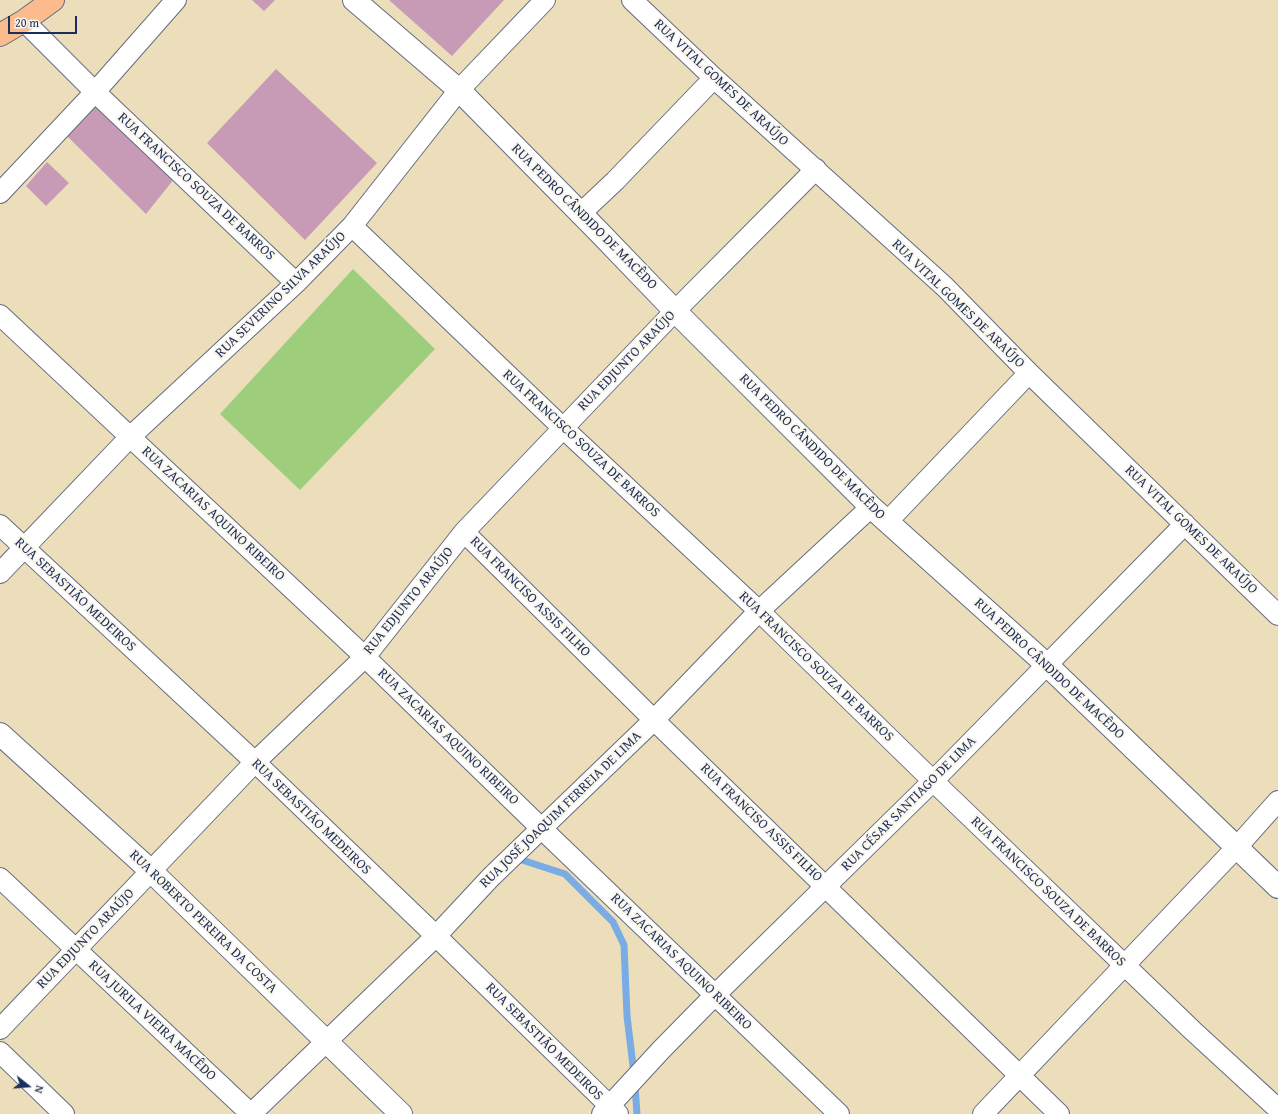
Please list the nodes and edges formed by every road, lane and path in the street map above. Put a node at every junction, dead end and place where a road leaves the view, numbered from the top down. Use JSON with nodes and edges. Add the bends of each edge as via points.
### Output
{"nodes":[{"id":1,"x":53,"y":0,"type":"edge"},
{"id":2,"x":176,"y":0,"type":"edge"},
{"id":3,"x":354,"y":0,"type":"edge"},
{"id":4,"x":545,"y":0,"type":"edge"},
{"id":5,"x":632,"y":0,"type":"edge"},
{"id":6,"x":24,"y":21,"type":"junction"},
{"id":7,"x":0,"y":35,"type":"edge"},
{"id":8,"x":714,"y":78,"type":"junction"},
{"id":9,"x":459,"y":90,"type":"junction"},
{"id":10,"x":95,"y":92,"type":"junction"},
{"id":11,"x":816,"y":169,"type":"junction"},
{"id":12,"x":2,"y":190,"type":"edge"},
{"id":13,"x":580,"y":214,"type":"junction"},
{"id":14,"x":352,"y":226,"type":"junction"},
{"id":15,"x":296,"y":283,"type":"junction"},
{"id":16,"x":675,"y":311,"type":"junction"},
{"id":17,"x":0,"y":315,"type":"edge"},
{"id":18,"x":1029,"y":373,"type":"junction"},
{"id":19,"x":564,"y":428,"type":"junction"},
{"id":20,"x":130,"y":437,"type":"junction"},
{"id":21,"x":871,"y":507,"type":"junction"},
{"id":22,"x":887,"y":522,"type":"junction"},
{"id":23,"x":1185,"y":524,"type":"junction"},
{"id":24,"x":0,"y":525,"type":"edge"},
{"id":25,"x":464,"y":532,"type":"junction"},
{"id":26,"x":24,"y":548,"type":"junction"},
{"id":27,"x":0,"y":573,"type":"edge"},
{"id":28,"x":759,"y":611,"type":"junction"},
{"id":29,"x":1278,"y":615,"type":"edge"},
{"id":30,"x":365,"y":656,"type":"junction"},
{"id":31,"x":1047,"y":665,"type":"junction"},
{"id":32,"x":654,"y":720,"type":"junction"},
{"id":33,"x":0,"y":734,"type":"edge"},
{"id":34,"x":255,"y":762,"type":"junction"},
{"id":35,"x":933,"y":780,"type":"junction"},
{"id":36,"x":1278,"y":801,"type":"edge"},
{"id":37,"x":541,"y":828,"type":"junction"},
{"id":38,"x":1237,"y":847,"type":"junction"},
{"id":39,"x":151,"y":871,"type":"junction"},
{"id":40,"x":0,"y":878,"type":"edge"},
{"id":41,"x":826,"y":886,"type":"junction"},
{"id":42,"x":1278,"y":887,"type":"edge"},
{"id":43,"x":436,"y":936,"type":"junction"},
{"id":44,"x":76,"y":950,"type":"junction"},
{"id":45,"x":1124,"y":966,"type":"junction"},
{"id":46,"x":715,"y":995,"type":"junction"},
{"id":47,"x":0,"y":1029,"type":"edge"},
{"id":48,"x":328,"y":1042,"type":"junction"},
{"id":49,"x":0,"y":1052,"type":"edge"},
{"id":50,"x":1020,"y":1076,"type":"junction"},
{"id":51,"x":1274,"y":1107,"type":"edge"},
{"id":52,"x":610,"y":1112,"type":"edge"},
{"id":53,"x":64,"y":1114,"type":"edge"},
{"id":54,"x":251,"y":1114,"type":"edge"},
{"id":55,"x":401,"y":1114,"type":"edge"},
{"id":56,"x":839,"y":1114,"type":"edge"},
{"id":57,"x":983,"y":1114,"type":"edge"},
{"id":58,"x":1059,"y":1114,"type":"edge"}],
"edges":[{"from":1,"to":6,"type":"main road"},
{"from":2,"to":10,"type":"street"},
{"from":3,"to":9,"type":"street","name":"RUA PEDRO CÂNDIDO DE MACÊDO"},
{"from":4,"to":9,"type":"street","name":"RUA SEVERINO SILVA ARAÚJO"},
{"from":5,"to":8,"type":"street","name":"RUA VITAL GOMES DE ARAÚJO"},
{"from":6,"to":7,"type":"main road"},
{"from":6,"to":10,"type":"street","name":"RUA FRANCISCO SOUZA DE BARROS"},
{"from":8,"to":11,"type":"street","name":"RUA VITAL GOMES DE ARAÚJO"},
{"from":8,"to":13,"type":"street"},
{"from":9,"to":13,"type":"street","name":"RUA PEDRO CÂNDIDO DE MACÊDO"},
{"from":9,"to":14,"type":"street","name":"RUA SEVERINO SILVA ARAÚJO"},
{"from":10,"to":12,"type":"street"},
{"from":10,"to":15,"type":"street","name":"RUA FRANCISCO SOUZA DE BARROS"},
{"from":11,"to":16,"type":"street","name":"RUA EDJUNTO ARAÚJO"},
{"from":11,"to":18,"type":"street","name":"RUA VITAL GOMES DE ARAÚJO","via":[[945,287]]},
{"from":13,"to":16,"type":"street","name":"RUA PEDRO CÂNDIDO DE MACÊDO"},
{"from":14,"to":15,"type":"street","name":"RUA SEVERINO SILVA ARAÚJO"},
{"from":14,"to":19,"type":"street","name":"RUA FRANCISCO SOUZA DE BARROS"},
{"from":15,"to":20,"type":"street","name":"RUA SEVERINO SILVA ARAÚJO"},
{"from":16,"to":19,"type":"street","name":"RUA EDJUNTO ARAÚJO"},
{"from":16,"to":21,"type":"street","name":"RUA PEDRO CÂNDIDO DE MACÊDO"},
{"from":17,"to":20,"type":"street","name":"RUA ZACARIAS AQUINO RIBEIRO"},
{"from":18,"to":22,"type":"street"},
{"from":18,"to":23,"type":"street","name":"RUA VITAL GOMES DE ARAÚJO"},
{"from":19,"to":25,"type":"street","name":"RUA EDJUNTO ARAÚJO"},
{"from":19,"to":28,"type":"street","name":"RUA FRANCISCO SOUZA DE BARROS"},
{"from":20,"to":26,"type":"street","name":"RUA SEVERINO SILVA ARAÚJO"},
{"from":20,"to":30,"type":"street","name":"RUA ZACARIAS AQUINO RIBEIRO"},
{"from":21,"to":22,"type":"street","name":"RUA PEDRO CÂNDIDO DE MACÊDO"},
{"from":21,"to":28,"type":"street","name":"RUA JOSÉ JOAQUIM FERREIA DE LIMA"},
{"from":22,"to":31,"type":"street","name":"RUA PEDRO CÂNDIDO DE MACÊDO"},
{"from":23,"to":29,"type":"street","name":"RUA VITAL GOMES DE ARAÚJO"},
{"from":23,"to":31,"type":"street","name":"RUA CÉSAR SANTIAGO DE LIMA"},
{"from":24,"to":26,"type":"street","name":"RUA SEBASTIÃO MEDEIROS"},
{"from":25,"to":30,"type":"street","name":"RUA EDJUNTO ARAÚJO"},
{"from":25,"to":32,"type":"street","name":"RUA FRANCISO ASSIS FILHO"},
{"from":26,"to":27,"type":"street","name":"RUA SEVERINO SILVA ARAÚJO"},
{"from":26,"to":34,"type":"street","name":"RUA SEBASTIÃO MEDEIROS"},
{"from":28,"to":32,"type":"street","name":"RUA JOSÉ JOAQUIM FERREIA DE LIMA"},
{"from":28,"to":35,"type":"street","name":"RUA FRANCISCO SOUZA DE BARROS"},
{"from":30,"to":34,"type":"street","name":"RUA EDJUNTO ARAÚJO"},
{"from":30,"to":37,"type":"street","name":"RUA ZACARIAS AQUINO RIBEIRO"},
{"from":31,"to":35,"type":"street","name":"RUA CÉSAR SANTIAGO DE LIMA"},
{"from":31,"to":38,"type":"street","name":"RUA PEDRO CÂNDIDO DE MACÊDO"},
{"from":32,"to":37,"type":"street","name":"RUA JOSÉ JOAQUIM FERREIA DE LIMA"},
{"from":32,"to":41,"type":"street","name":"RUA FRANCISO ASSIS FILHO"},
{"from":33,"to":39,"type":"street","name":"RUA ROBERTO PEREIRA DA COSTA"},
{"from":34,"to":39,"type":"street","name":"RUA EDJUNTO ARAÚJO"},
{"from":34,"to":43,"type":"street","name":"RUA SEBASTIÃO MEDEIROS"},
{"from":35,"to":41,"type":"street","name":"RUA CÉSAR SANTIAGO DE LIMA"},
{"from":35,"to":45,"type":"street","name":"RUA FRANCISCO SOUZA DE BARROS"},
{"from":36,"to":38,"type":"street"},
{"from":37,"to":43,"type":"street","name":"RUA JOSÉ JOAQUIM FERREIA DE LIMA"},
{"from":37,"to":46,"type":"street","name":"RUA ZACARIAS AQUINO RIBEIRO"},
{"from":38,"to":42,"type":"street","name":"RUA PEDRO CÂNDIDO DE MACÊDO"},
{"from":38,"to":45,"type":"street"},
{"from":39,"to":44,"type":"street","name":"RUA EDJUNTO ARAÚJO"},
{"from":39,"to":48,"type":"street","name":"RUA ROBERTO PEREIRA DA COSTA"},
{"from":40,"to":44,"type":"street","name":"RUA JURILA VIEIRA MACÊDO"},
{"from":41,"to":46,"type":"street","name":"RUA CÉSAR SANTIAGO DE LIMA"},
{"from":41,"to":50,"type":"street","name":"RUA FRANCISO ASSIS FILHO"},
{"from":43,"to":48,"type":"street","name":"RUA JOSÉ JOAQUIM FERREIA DE LIMA"},
{"from":43,"to":52,"type":"street","name":"RUA SEBASTIÃO MEDEIROS"},
{"from":44,"to":47,"type":"street","name":"RUA EDJUNTO ARAÚJO"},
{"from":44,"to":54,"type":"street","name":"RUA JURILA VIEIRA MACÊDO"},
{"from":45,"to":50,"type":"street"},
{"from":45,"to":51,"type":"street","name":"RUA FRANCISCO SOUZA DE BARROS"},
{"from":46,"to":52,"type":"street","name":"RUA CÉSAR SANTIAGO DE LIMA","via":[[661,1050]]},
{"from":46,"to":56,"type":"street","name":"RUA ZACARIAS AQUINO RIBEIRO"},
{"from":48,"to":54,"type":"street","name":"RUA JOSÉ JOAQUIM FERREIA DE LIMA"},
{"from":48,"to":55,"type":"street","name":"RUA ROBERTO PEREIRA DA COSTA"},
{"from":49,"to":53,"type":"street"},
{"from":50,"to":57,"type":"street"},
{"from":50,"to":58,"type":"street","name":"RUA FRANCISO ASSIS FILHO"}]}
